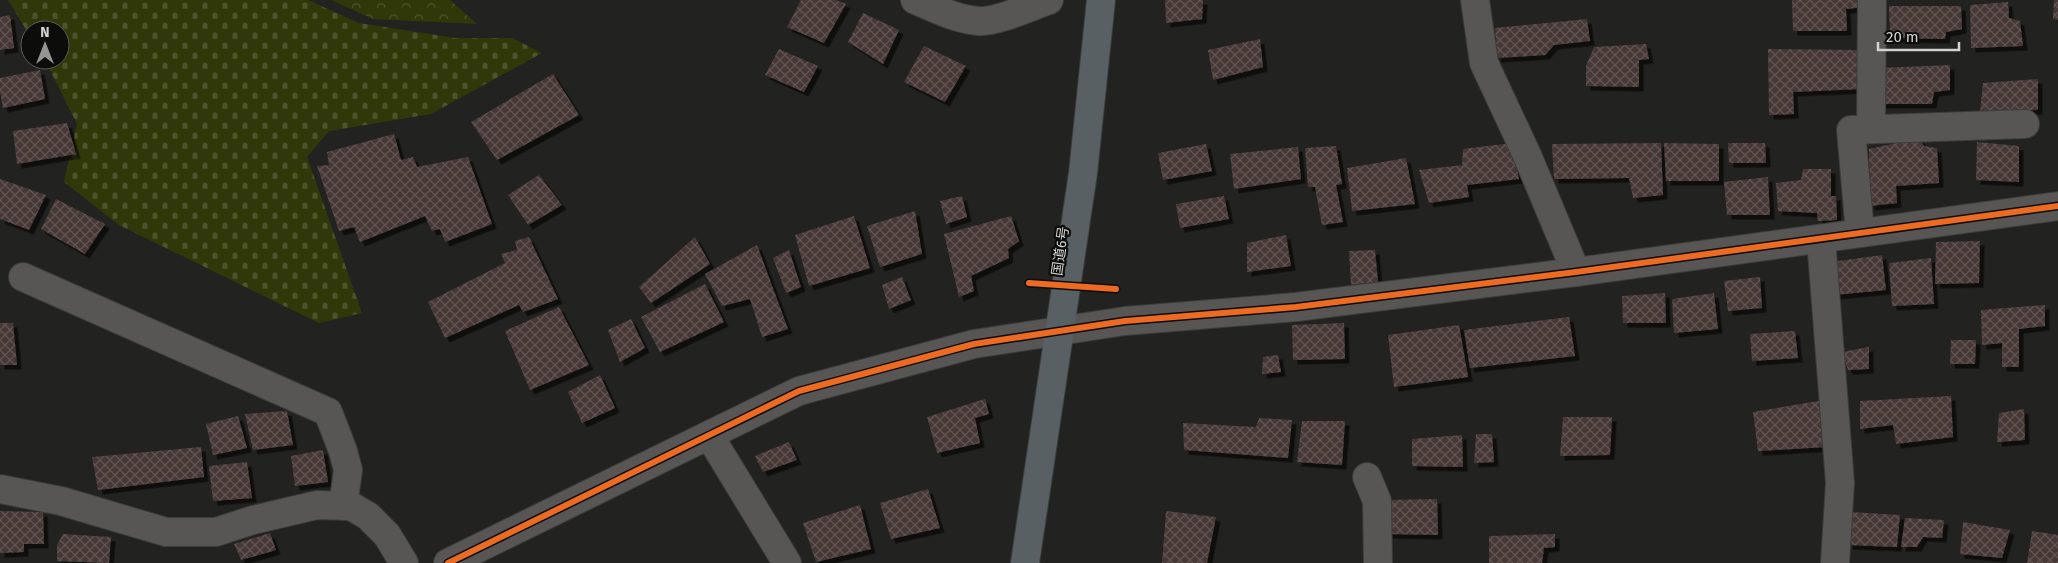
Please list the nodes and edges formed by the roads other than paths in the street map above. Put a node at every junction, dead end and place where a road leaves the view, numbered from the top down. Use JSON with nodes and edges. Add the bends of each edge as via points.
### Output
{"nodes":[{"id":1,"x":915,"y":0,"type":"edge"},
{"id":2,"x":1049,"y":0,"type":"edge"},
{"id":3,"x":1101,"y":0,"type":"edge"},
{"id":4,"x":1475,"y":0,"type":"edge"},
{"id":5,"x":1872,"y":0,"type":"edge"},
{"id":6,"x":2025,"y":124,"type":"dead end"},
{"id":7,"x":1871,"y":129,"type":"junction"},
{"id":8,"x":2058,"y":206,"type":"edge"},
{"id":9,"x":1860,"y":234,"type":"junction"},
{"id":10,"x":1821,"y":239,"type":"junction"},
{"id":11,"x":1576,"y":272,"type":"junction"},
{"id":12,"x":23,"y":277,"type":"dead end"},
{"id":13,"x":1061,"y":330,"type":"junction"},
{"id":14,"x":709,"y":435,"type":"junction"},
{"id":15,"x":1367,"y":478,"type":"dead end"},
{"id":16,"x":0,"y":489,"type":"edge"},
{"id":17,"x":343,"y":506,"type":"junction"},
{"id":18,"x":404,"y":563,"type":"edge"},
{"id":19,"x":448,"y":563,"type":"edge"},
{"id":20,"x":787,"y":563,"type":"edge"},
{"id":21,"x":1025,"y":563,"type":"edge"},
{"id":22,"x":1378,"y":563,"type":"edge"},
{"id":23,"x":1835,"y":563,"type":"edge"}],
"edges":[{"from":1,"to":2,"type":"street","via":[[950,15],[980,21]]},
{"from":3,"to":13,"type":"highway","name":"国道6号","via":[[1084,174]]},
{"from":4,"to":11,"type":"street","via":[[1484,63]]},
{"from":5,"to":7,"type":"street"},
{"from":6,"to":7,"type":"street"},
{"from":7,"to":9,"type":"street","via":[[1852,130]]},
{"from":8,"to":9,"type":"street"},
{"from":9,"to":10,"type":"street"},
{"from":10,"to":11,"type":"street"},
{"from":10,"to":23,"type":"street","via":[[1840,483]]},
{"from":11,"to":13,"type":"street","via":[[1296,307],[1124,321]]},
{"from":12,"to":17,"type":"street","via":[[328,412],[348,470]]},
{"from":13,"to":14,"type":"street","via":[[974,344],[799,392]]},
{"from":13,"to":21,"type":"highway","name":"国道6号"},
{"from":14,"to":19,"type":"street"},
{"from":14,"to":20,"type":"street"},
{"from":15,"to":22,"type":"street","via":[[1377,501]]},
{"from":16,"to":17,"type":"street","via":[[61,501],[166,532],[216,532],[316,505]]},
{"from":17,"to":18,"type":"street","via":[[350,506],[368,516],[387,535]]}]}
